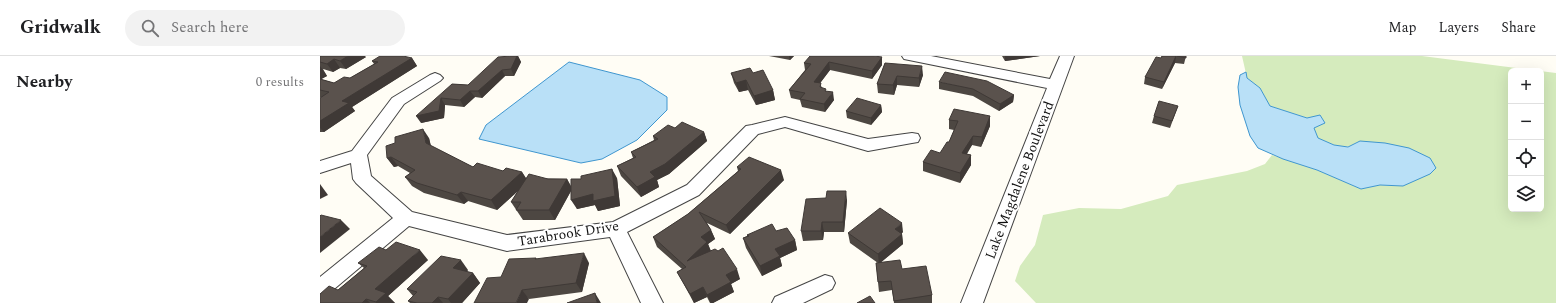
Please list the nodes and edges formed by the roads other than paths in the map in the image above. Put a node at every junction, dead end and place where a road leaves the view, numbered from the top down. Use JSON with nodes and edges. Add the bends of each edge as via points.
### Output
{"nodes":[{"id":1,"x":909,"y":56,"type":"edge"},
{"id":2,"x":1067,"y":56,"type":"edge"},
{"id":3,"x":435,"y":78,"type":"dead end"},
{"id":4,"x":1056,"y":85,"type":"junction"},
{"id":5,"x":912,"y":138,"type":"dead end"},
{"id":6,"x":358,"y":155,"type":"junction"},
{"id":7,"x":320,"y":167,"type":"edge"},
{"id":8,"x":406,"y":218,"type":"junction"},
{"id":9,"x":616,"y":229,"type":"junction"},
{"id":10,"x":825,"y":283,"type":"dead end"},
{"id":11,"x":320,"y":289,"type":"edge"},
{"id":12,"x":652,"y":303,"type":"edge"},
{"id":13,"x":783,"y":303,"type":"edge"},
{"id":14,"x":972,"y":303,"type":"edge"}],
"edges":[{"from":1,"to":4,"type":"street"},
{"from":2,"to":4,"type":"street","name":"Lake Magdalene Boulevard"},
{"from":3,"to":6,"type":"street","via":[[398,101]]},
{"from":4,"to":14,"type":"street","name":"Lake Magdalene Boulevard"},
{"from":5,"to":9,"type":"street","name":"Tarabrook Drive","via":[[868,145],[785,122],[752,130],[693,190]]},
{"from":6,"to":7,"type":"street"},
{"from":6,"to":8,"type":"street","name":"Tarabrook Drive","via":[[362,179]]},
{"from":8,"to":9,"type":"street","name":"Tarabrook Drive","via":[[507,243]]},
{"from":8,"to":11,"type":"street"},
{"from":9,"to":12,"type":"street"},
{"from":10,"to":13,"type":"street"}]}
